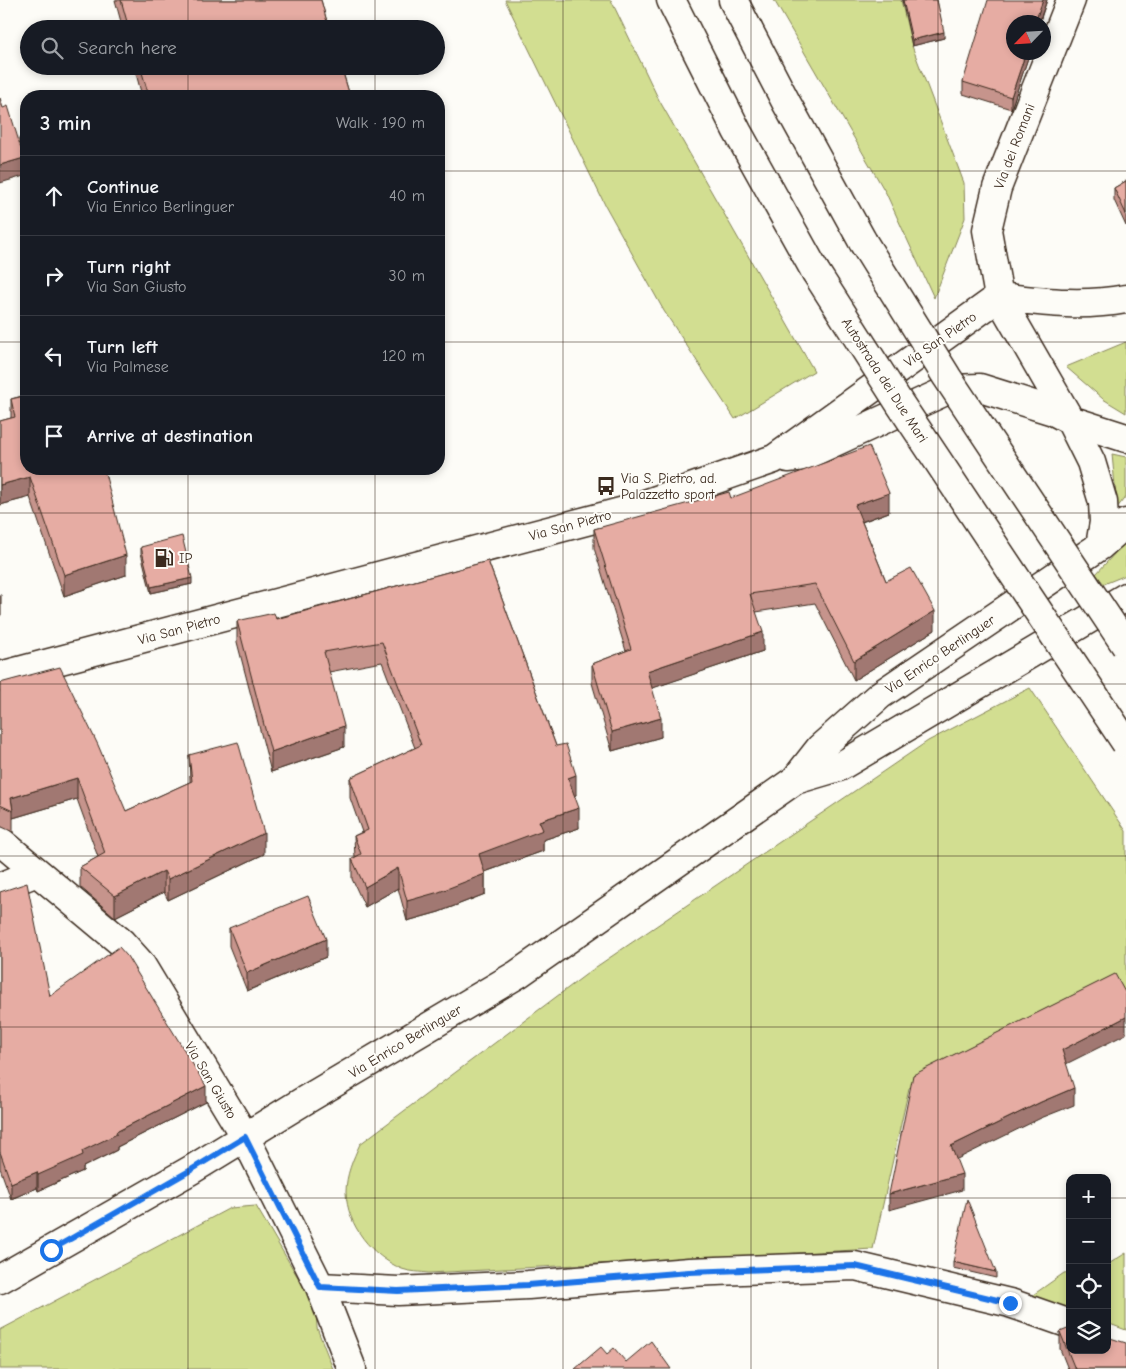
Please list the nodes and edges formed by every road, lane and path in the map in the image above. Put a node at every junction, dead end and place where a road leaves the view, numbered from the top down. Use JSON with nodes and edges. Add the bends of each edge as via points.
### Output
{"nodes":[{"id":1,"x":671,"y":0,"type":"edge"},
{"id":2,"x":733,"y":0,"type":"edge"},
{"id":3,"x":1071,"y":0,"type":"edge"},
{"id":4,"x":999,"y":297,"type":"junction"},
{"id":5,"x":1126,"y":299,"type":"edge"},
{"id":6,"x":1070,"y":420,"type":"junction"},
{"id":7,"x":1126,"y":438,"type":"edge"},
{"id":8,"x":774,"y":459,"type":"junction"},
{"id":9,"x":1126,"y":522,"type":"edge"},
{"id":10,"x":1100,"y":546,"type":"junction"},
{"id":11,"x":1126,"y":596,"type":"edge"},
{"id":12,"x":1126,"y":646,"type":"edge"},
{"id":13,"x":0,"y":676,"type":"edge"},
{"id":14,"x":1126,"y":743,"type":"edge"},
{"id":15,"x":795,"y":780,"type":"junction"},
{"id":16,"x":0,"y":841,"type":"edge"},
{"id":17,"x":37,"y":872,"type":"junction"},
{"id":18,"x":0,"y":887,"type":"edge"},
{"id":19,"x":245,"y":1137,"type":"junction"},
{"id":20,"x":0,"y":1279,"type":"edge"},
{"id":21,"x":320,"y":1287,"type":"junction"},
{"id":22,"x":1066,"y":1323,"type":"edge"},
{"id":23,"x":352,"y":1369,"type":"edge"}],
"edges":[{"from":1,"to":14,"type":"main road","name":"Autostrada dei Due Mari","bridge":true,"via":[[737,130],[815,271]]},
{"from":2,"to":12,"type":"main road","bridge":true,"via":[[786,104],[863,242],[947,376]]},
{"from":3,"to":4,"type":"main road","name":"Via dei Romani","via":[[990,213],[989,248]]},
{"from":4,"to":5,"type":"main road","via":[[1063,305]]},
{"from":4,"to":6,"type":"main road","name":"Via dei Romani"},
{"from":4,"to":8,"type":"main road","name":"Via San Pietro"},
{"from":6,"to":7,"type":"main road"},
{"from":6,"to":8,"type":"main road","via":[[1053,411],[980,388],[950,389],[804,456]]},
{"from":6,"to":10,"type":"main road","name":"Via dei Romani","via":[[1091,462],[1103,502]]},
{"from":8,"to":13,"type":"main road","name":"Via San Pietro","via":[[628,510]]},
{"from":9,"to":10,"type":"main road","name":"Via Enrico Berlinguer"},
{"from":10,"to":15,"type":"main road","name":"Via Enrico Berlinguer","via":[[880,695],[820,748]]},
{"from":11,"to":15,"type":"main road","name":"Via Enrico Berlinguer","via":[[839,767]]},
{"from":15,"to":19,"type":"main road","name":"Via Enrico Berlinguer","via":[[518,974]]},
{"from":16,"to":17,"type":"main road","name":"Via San Giusto"},
{"from":17,"to":18,"type":"main road"},
{"from":17,"to":19,"type":"main road","name":"Via San Giusto","via":[[122,943],[140,963]]},
{"from":19,"to":20,"type":"main road","name":"Via Enrico Berlinguer"},
{"from":19,"to":21,"type":"main road","name":"Via San Giusto"},
{"from":21,"to":22,"type":"main road","via":[[398,1291],[689,1272],[855,1266],[1010,1303]]},
{"from":21,"to":23,"type":"main road","name":"Via San Giusto"}]}
